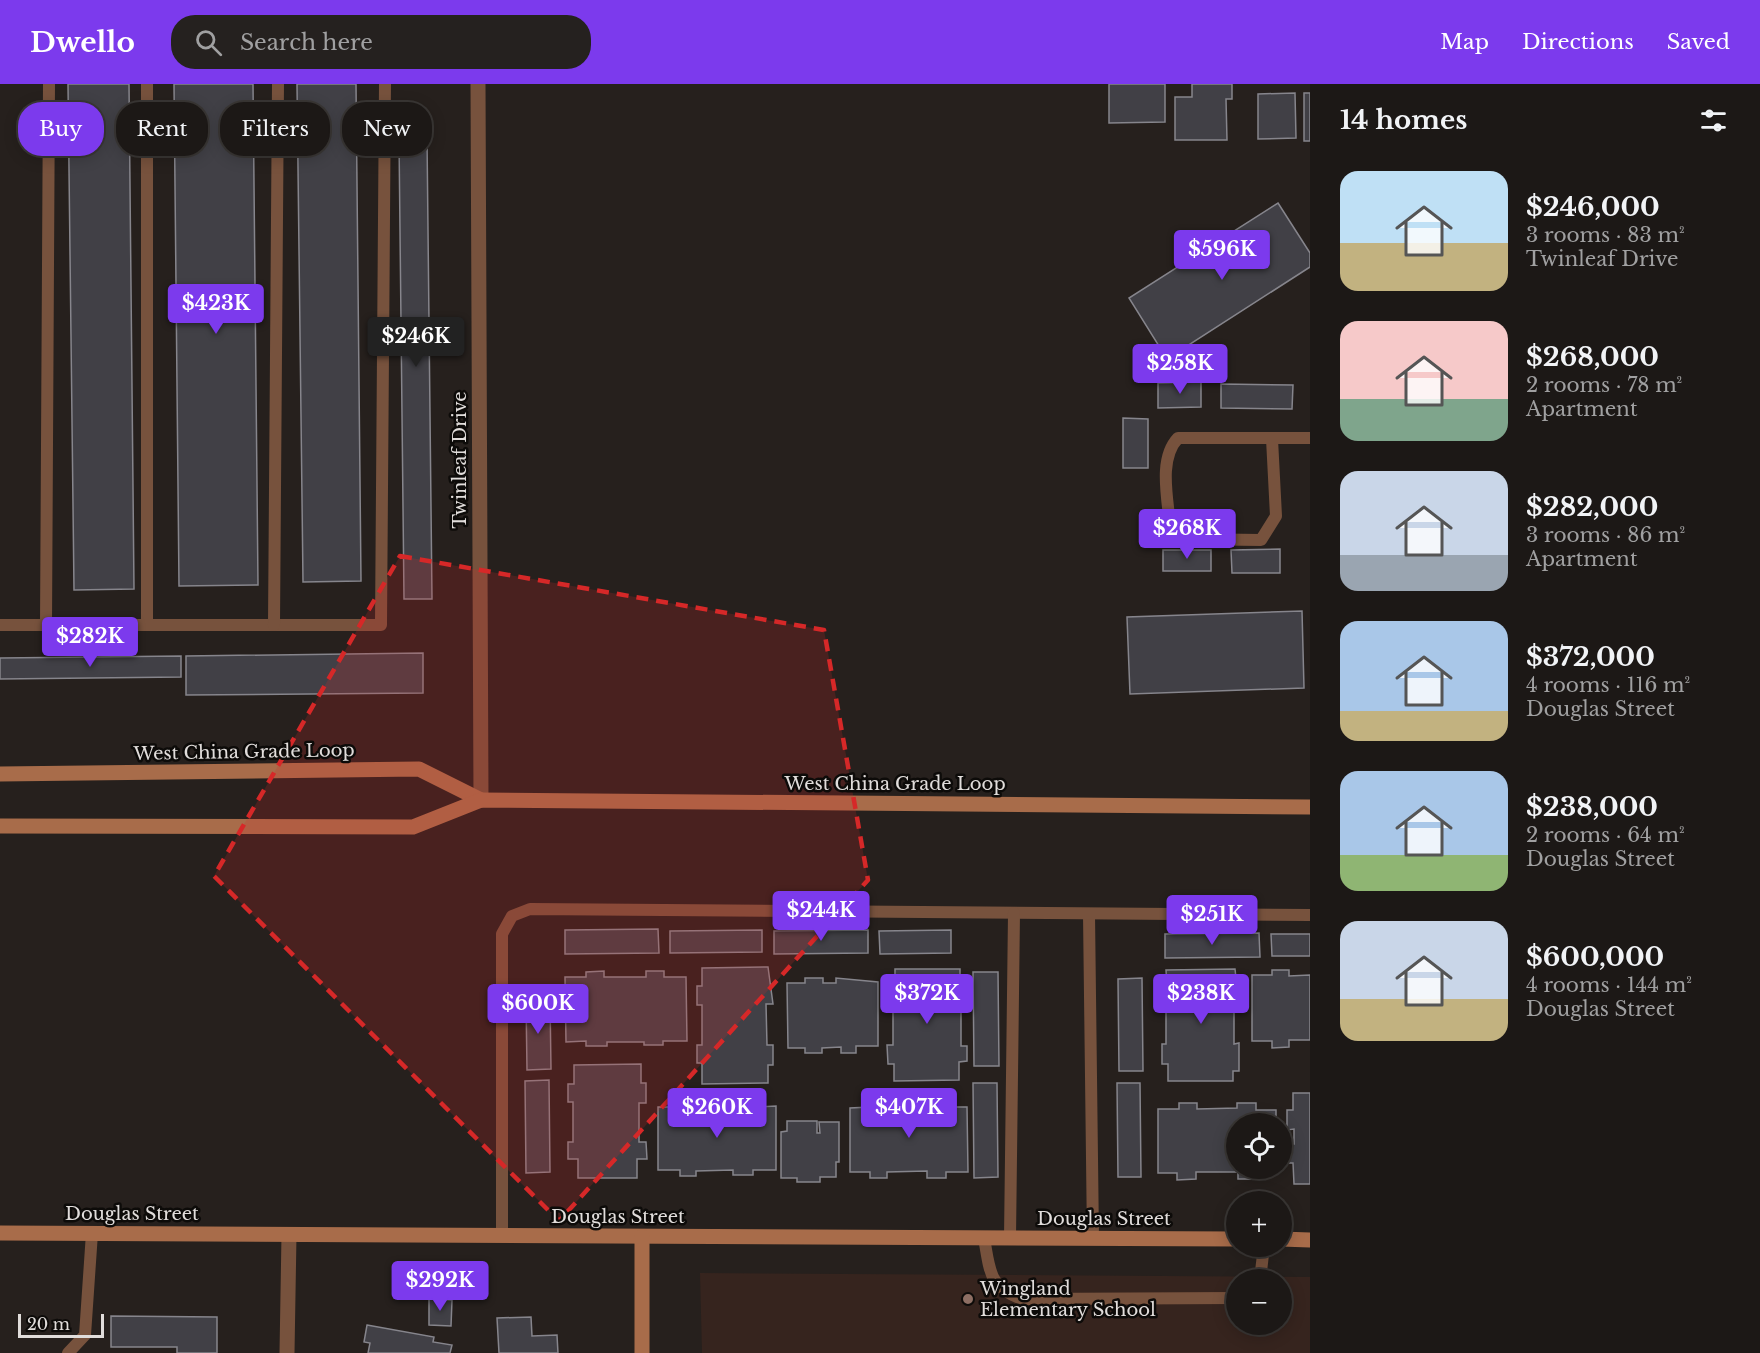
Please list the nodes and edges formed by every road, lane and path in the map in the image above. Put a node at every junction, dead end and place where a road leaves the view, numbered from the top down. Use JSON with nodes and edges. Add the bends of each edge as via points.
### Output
{"nodes":[{"id":1,"x":49,"y":84,"type":"edge"},
{"id":2,"x":147,"y":84,"type":"edge"},
{"id":3,"x":278,"y":84,"type":"edge"},
{"id":4,"x":385,"y":84,"type":"edge"},
{"id":5,"x":478,"y":84,"type":"edge"},
{"id":6,"x":1310,"y":438,"type":"edge"},
{"id":7,"x":1272,"y":439,"type":"junction"},
{"id":8,"x":0,"y":625,"type":"edge"},
{"id":9,"x":46,"y":625,"type":"junction"},
{"id":10,"x":147,"y":625,"type":"junction"},
{"id":11,"x":274,"y":625,"type":"junction"},
{"id":12,"x":0,"y":774,"type":"edge"},
{"id":13,"x":481,"y":800,"type":"junction"},
{"id":14,"x":1310,"y":807,"type":"edge"},
{"id":15,"x":0,"y":826,"type":"edge"},
{"id":16,"x":1014,"y":913,"type":"junction"},
{"id":17,"x":1089,"y":914,"type":"junction"},
{"id":18,"x":1310,"y":915,"type":"edge"},
{"id":19,"x":0,"y":1233,"type":"edge"},
{"id":20,"x":92,"y":1233,"type":"junction"},
{"id":21,"x":289,"y":1235,"type":"junction"},
{"id":22,"x":502,"y":1236,"type":"junction"},
{"id":23,"x":642,"y":1236,"type":"junction"},
{"id":24,"x":984,"y":1238,"type":"junction"},
{"id":25,"x":1010,"y":1238,"type":"junction"},
{"id":26,"x":1093,"y":1239,"type":"junction"},
{"id":27,"x":1226,"y":1239,"type":"edge"},
{"id":28,"x":1292,"y":1239,"type":"edge"},
{"id":29,"x":1310,"y":1240,"type":"edge"},
{"id":30,"x":1226,"y":1298,"type":"edge"},
{"id":31,"x":68,"y":1353,"type":"edge"},
{"id":32,"x":287,"y":1353,"type":"edge"},
{"id":33,"x":642,"y":1353,"type":"edge"}],
"edges":[{"from":1,"to":9,"type":"lane"},
{"from":2,"to":10,"type":"lane"},
{"from":3,"to":11,"type":"lane"},
{"from":4,"to":11,"type":"lane","via":[[381,625]]},
{"from":5,"to":13,"type":"street","name":"Twinleaf Drive"},
{"from":6,"to":7,"type":"lane"},
{"from":7,"to":7,"type":"lane","via":[[1178,438],[1169,447],[1167,459],[1170,526],[1174,534],[1182,539],[1261,540],[1276,516]]},
{"from":8,"to":9,"type":"lane"},
{"from":9,"to":10,"type":"lane"},
{"from":10,"to":11,"type":"lane"},
{"from":12,"to":13,"type":"main road","name":"West China Grade Loop","via":[[419,770]]},
{"from":13,"to":14,"type":"main road","name":"West China Grade Loop"},
{"from":13,"to":15,"type":"main road","name":"West China Grade Loop","via":[[413,826]]},
{"from":16,"to":17,"type":"lane"},
{"from":16,"to":22,"type":"lane","via":[[530,909],[512,916],[502,934]]},
{"from":16,"to":25,"type":"lane"},
{"from":17,"to":18,"type":"lane"},
{"from":17,"to":26,"type":"lane"},
{"from":19,"to":20,"type":"main road","name":"Douglas Street"},
{"from":20,"to":21,"type":"main road","name":"Douglas Street"},
{"from":20,"to":31,"type":"lane","via":[[85,1335]]},
{"from":21,"to":22,"type":"main road","name":"Douglas Street"},
{"from":21,"to":32,"type":"street"},
{"from":22,"to":23,"type":"main road","name":"Douglas Street"},
{"from":23,"to":24,"type":"main road","name":"Douglas Street"},
{"from":23,"to":33,"type":"main road"},
{"from":24,"to":25,"type":"main road","name":"Douglas Street"},
{"from":24,"to":30,"type":"lane","via":[[997,1287],[1022,1299]]},
{"from":25,"to":26,"type":"main road","name":"Douglas Street"},
{"from":26,"to":27,"type":"main road","name":"Douglas Street"},
{"from":28,"to":29,"type":"main road"}]}
